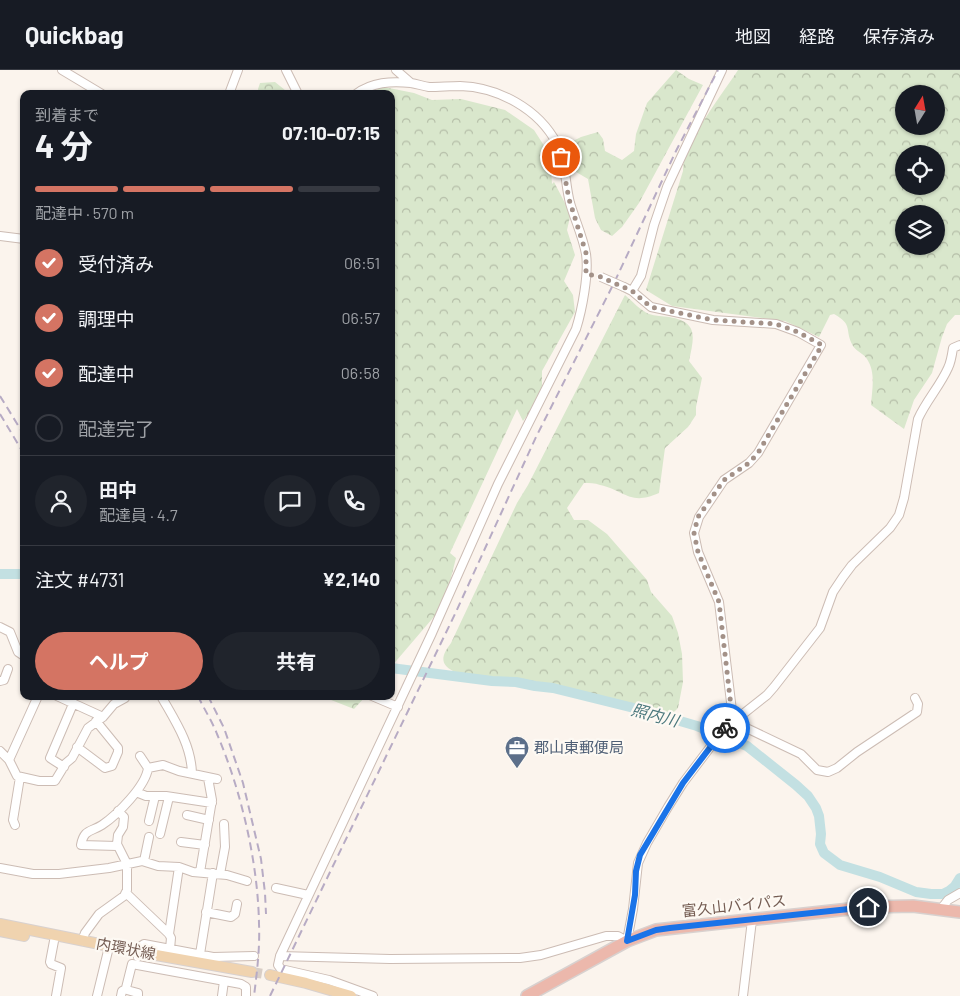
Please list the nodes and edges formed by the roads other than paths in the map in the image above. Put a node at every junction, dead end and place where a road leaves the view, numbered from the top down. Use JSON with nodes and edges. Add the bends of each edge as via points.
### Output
{"nodes":[{"id":1,"x":62,"y":70,"type":"edge"},
{"id":2,"x":238,"y":70,"type":"edge"},
{"id":3,"x":286,"y":70,"type":"edge"},
{"id":4,"x":396,"y":70,"type":"edge"},
{"id":5,"x":722,"y":70,"type":"edge"},
{"id":6,"x":411,"y":83,"type":"junction"},
{"id":7,"x":95,"y":90,"type":"edge"},
{"id":8,"x":230,"y":90,"type":"edge"},
{"id":9,"x":296,"y":90,"type":"edge"},
{"id":10,"x":363,"y":90,"type":"edge"},
{"id":11,"x":0,"y":236,"type":"edge"},
{"id":12,"x":20,"y":238,"type":"edge"},
{"id":13,"x":586,"y":274,"type":"junction"},
{"id":14,"x":632,"y":291,"type":"junction"},
{"id":15,"x":960,"y":345,"type":"edge"},
{"id":16,"x":0,"y":627,"type":"edge"},
{"id":17,"x":20,"y":654,"type":"edge"},
{"id":18,"x":8,"y":669,"type":"dead end"},
{"id":19,"x":0,"y":681,"type":"edge"},
{"id":20,"x":915,"y":698,"type":"dead end"},
{"id":21,"x":36,"y":700,"type":"edge"},
{"id":22,"x":66,"y":700,"type":"edge"},
{"id":23,"x":121,"y":700,"type":"edge"},
{"id":24,"x":163,"y":700,"type":"edge"},
{"id":25,"x":381,"y":700,"type":"edge"},
{"id":26,"x":74,"y":704,"type":"junction"},
{"id":27,"x":398,"y":707,"type":"junction"},
{"id":28,"x":100,"y":719,"type":"junction"},
{"id":29,"x":734,"y":721,"type":"junction"},
{"id":30,"x":78,"y":747,"type":"junction"},
{"id":31,"x":0,"y":751,"type":"edge"},
{"id":32,"x":140,"y":756,"type":"dead end"},
{"id":33,"x":9,"y":760,"type":"junction"},
{"id":34,"x":64,"y":767,"type":"junction"},
{"id":35,"x":148,"y":768,"type":"junction"},
{"id":36,"x":192,"y":773,"type":"junction"},
{"id":37,"x":20,"y":777,"type":"junction"},
{"id":38,"x":208,"y":778,"type":"junction"},
{"id":39,"x":217,"y":779,"type":"dead end"},
{"id":40,"x":136,"y":792,"type":"junction"},
{"id":41,"x":155,"y":796,"type":"junction"},
{"id":42,"x":169,"y":797,"type":"junction"},
{"id":43,"x":212,"y":803,"type":"junction"},
{"id":44,"x":118,"y":811,"type":"junction"},
{"id":45,"x":187,"y":815,"type":"dead end"},
{"id":46,"x":209,"y":820,"type":"junction"},
{"id":47,"x":149,"y":821,"type":"dead end"},
{"id":48,"x":224,"y":824,"type":"dead end"},
{"id":49,"x":15,"y":825,"type":"dead end"},
{"id":50,"x":160,"y":834,"type":"dead end"},
{"id":51,"x":149,"y":838,"type":"dead end"},
{"id":52,"x":182,"y":842,"type":"dead end"},
{"id":53,"x":205,"y":845,"type":"junction"},
{"id":54,"x":117,"y":846,"type":"junction"},
{"id":55,"x":144,"y":861,"type":"junction"},
{"id":56,"x":127,"y":864,"type":"junction"},
{"id":57,"x":179,"y":867,"type":"junction"},
{"id":58,"x":0,"y":868,"type":"edge"},
{"id":59,"x":200,"y":872,"type":"junction"},
{"id":60,"x":216,"y":873,"type":"junction"},
{"id":61,"x":247,"y":880,"type":"dead end"},
{"id":62,"x":276,"y":888,"type":"dead end"},
{"id":63,"x":126,"y":893,"type":"junction"},
{"id":64,"x":960,"y":893,"type":"edge"},
{"id":65,"x":308,"y":895,"type":"junction"},
{"id":66,"x":237,"y":904,"type":"dead end"},
{"id":67,"x":941,"y":909,"type":"junction"},
{"id":68,"x":206,"y":912,"type":"junction"},
{"id":69,"x":960,"y":912,"type":"edge"},
{"id":70,"x":752,"y":920,"type":"junction"},
{"id":71,"x":0,"y":924,"type":"edge"},
{"id":72,"x":0,"y":931,"type":"edge"},
{"id":73,"x":169,"y":934,"type":"junction"},
{"id":74,"x":82,"y":941,"type":"junction"},
{"id":75,"x":627,"y":941,"type":"junction"},
{"id":76,"x":54,"y":942,"type":"junction"},
{"id":77,"x":170,"y":949,"type":"junction"},
{"id":78,"x":108,"y":952,"type":"junction"},
{"id":79,"x":200,"y":954,"type":"junction"},
{"id":80,"x":254,"y":956,"type":"dead end"},
{"id":81,"x":280,"y":956,"type":"junction"},
{"id":82,"x":138,"y":958,"type":"junction"},
{"id":83,"x":252,"y":975,"type":"tunnel mouth"},
{"id":84,"x":224,"y":981,"type":"junction"},
{"id":85,"x":126,"y":989,"type":"junction"},
{"id":86,"x":56,"y":996,"type":"edge"},
{"id":87,"x":97,"y":996,"type":"edge"},
{"id":88,"x":120,"y":996,"type":"edge"},
{"id":89,"x":138,"y":996,"type":"edge"},
{"id":90,"x":222,"y":996,"type":"edge"},
{"id":91,"x":246,"y":996,"type":"edge"},
{"id":92,"x":332,"y":996,"type":"edge"},
{"id":93,"x":351,"y":996,"type":"edge"},
{"id":94,"x":373,"y":996,"type":"edge"},
{"id":95,"x":526,"y":996,"type":"edge"},
{"id":96,"x":744,"y":996,"type":"edge"}],
"edges":[{"from":1,"to":7,"type":"street"},
{"from":2,"to":8,"type":"street"},
{"from":3,"to":9,"type":"street"},
{"from":4,"to":6,"type":"street"},
{"from":5,"to":14,"type":"street","via":[[667,187],[641,276]]},
{"from":6,"to":10,"type":"street","via":[[374,84]]},
{"from":6,"to":13,"type":"street","via":[[427,87],[484,89],[506,97],[546,128],[561,157],[569,199],[586,253]]},
{"from":11,"to":12,"type":"street"},
{"from":13,"to":14,"type":"street","bridge":true},
{"from":13,"to":27,"type":"street","via":[[576,330],[498,484]]},
{"from":14,"to":29,"type":"street","via":[[651,307],[713,320],[776,324],[822,345],[758,453],[724,480],[695,526],[697,546],[719,602]]},
{"from":15,"to":29,"type":"street","via":[[953,348],[945,374],[918,419],[898,515],[890,528],[843,577],[833,592],[820,628],[774,687]]},
{"from":16,"to":17,"type":"street","via":[[12,634]]},
{"from":18,"to":19,"type":"street","via":[[4,680]]},
{"from":20,"to":29,"type":"street","via":[[917,712],[828,772],[817,770],[801,754]]},
{"from":21,"to":33,"type":"street"},
{"from":22,"to":26,"type":"street"},
{"from":23,"to":28,"type":"street"},
{"from":24,"to":36,"type":"street","via":[[181,729]]},
{"from":25,"to":27,"type":"street"},
{"from":26,"to":28,"type":"street"},
{"from":26,"to":34,"type":"street","via":[[50,758]]},
{"from":27,"to":65,"type":"street"},
{"from":28,"to":30,"type":"street","via":[[88,728]]},
{"from":28,"to":30,"type":"street","via":[[118,748],[112,766],[105,768]]},
{"from":29,"to":75,"type":"street","via":[[719,735],[683,783],[640,855]]},
{"from":30,"to":34,"type":"street"},
{"from":31,"to":33,"type":"street"},
{"from":32,"to":35,"type":"street"},
{"from":33,"to":37,"type":"street"},
{"from":34,"to":37,"type":"street","via":[[53,782]]},
{"from":35,"to":36,"type":"street","via":[[163,766]]},
{"from":35,"to":40,"type":"street","via":[[144,782]]},
{"from":36,"to":38,"type":"street"},
{"from":37,"to":49,"type":"street","via":[[13,820]]},
{"from":38,"to":39,"type":"street"},
{"from":38,"to":43,"type":"street"},
{"from":40,"to":41,"type":"street"},
{"from":40,"to":44,"type":"street"},
{"from":41,"to":42,"type":"street"},
{"from":41,"to":47,"type":"street"},
{"from":42,"to":43,"type":"street"},
{"from":42,"to":50,"type":"street"},
{"from":43,"to":46,"type":"street"},
{"from":44,"to":54,"type":"street","via":[[124,819]]},
{"from":44,"to":54,"type":"street","via":[[82,836],[81,845]]},
{"from":45,"to":46,"type":"street"},
{"from":46,"to":53,"type":"street"},
{"from":48,"to":60,"type":"street","via":[[225,847]]},
{"from":51,"to":55,"type":"street"},
{"from":52,"to":53,"type":"street"},
{"from":53,"to":59,"type":"street"},
{"from":54,"to":56,"type":"street"},
{"from":55,"to":56,"type":"street"},
{"from":55,"to":57,"type":"street","via":[[158,866]]},
{"from":56,"to":58,"type":"street","via":[[59,874],[33,874]]},
{"from":56,"to":63,"type":"street"},
{"from":57,"to":59,"type":"street"},
{"from":57,"to":73,"type":"street"},
{"from":59,"to":60,"type":"street"},
{"from":60,"to":61,"type":"street"},
{"from":60,"to":68,"type":"street"},
{"from":62,"to":65,"type":"street"},
{"from":63,"to":73,"type":"street"},
{"from":63,"to":74,"type":"street","via":[[100,914]]},
{"from":64,"to":67,"type":"street"},
{"from":65,"to":81,"type":"street"},
{"from":66,"to":68,"type":"street","via":[[232,917]]},
{"from":67,"to":69,"type":"highway","name":"富久山バイパス"},
{"from":67,"to":70,"type":"highway","name":"富久山バイパス","via":[[868,907]]},
{"from":68,"to":79,"type":"street"},
{"from":70,"to":75,"type":"highway","name":"富久山バイパス","via":[[656,930]]},
{"from":70,"to":96,"type":"street"},
{"from":71,"to":74,"type":"main road","name":"内環状線"},
{"from":72,"to":76,"type":"main road","name":"内環状線"},
{"from":73,"to":77,"type":"street"},
{"from":74,"to":82,"type":"main road","name":"内環状線"},
{"from":75,"to":81,"type":"street","via":[[618,936],[606,936],[520,958]]},
{"from":75,"to":95,"type":"highway","name":"富久山バイパス"},
{"from":76,"to":78,"type":"main road","name":"内環状線"},
{"from":76,"to":86,"type":"street","via":[[50,962],[62,968]]},
{"from":77,"to":79,"type":"street"},
{"from":77,"to":82,"type":"street","via":[[144,944]]},
{"from":78,"to":82,"type":"main road","name":"内環状線"},
{"from":78,"to":87,"type":"street"},
{"from":79,"to":80,"type":"street","via":[[213,957]]},
{"from":81,"to":94,"type":"street","via":[[278,966],[281,969],[329,980]]},
{"from":82,"to":83,"type":"main road","name":"内環状線"},
{"from":82,"to":84,"type":"street"},
{"from":82,"to":85,"type":"street","via":[[132,964]]},
{"from":84,"to":90,"type":"street"},
{"from":84,"to":91,"type":"street","via":[[245,986]]},
{"from":85,"to":88,"type":"street"},
{"from":85,"to":89,"type":"street","via":[[138,993]]},
{"from":92,"to":93,"type":"main road","via":[[269,978],[306,983]]}]}
